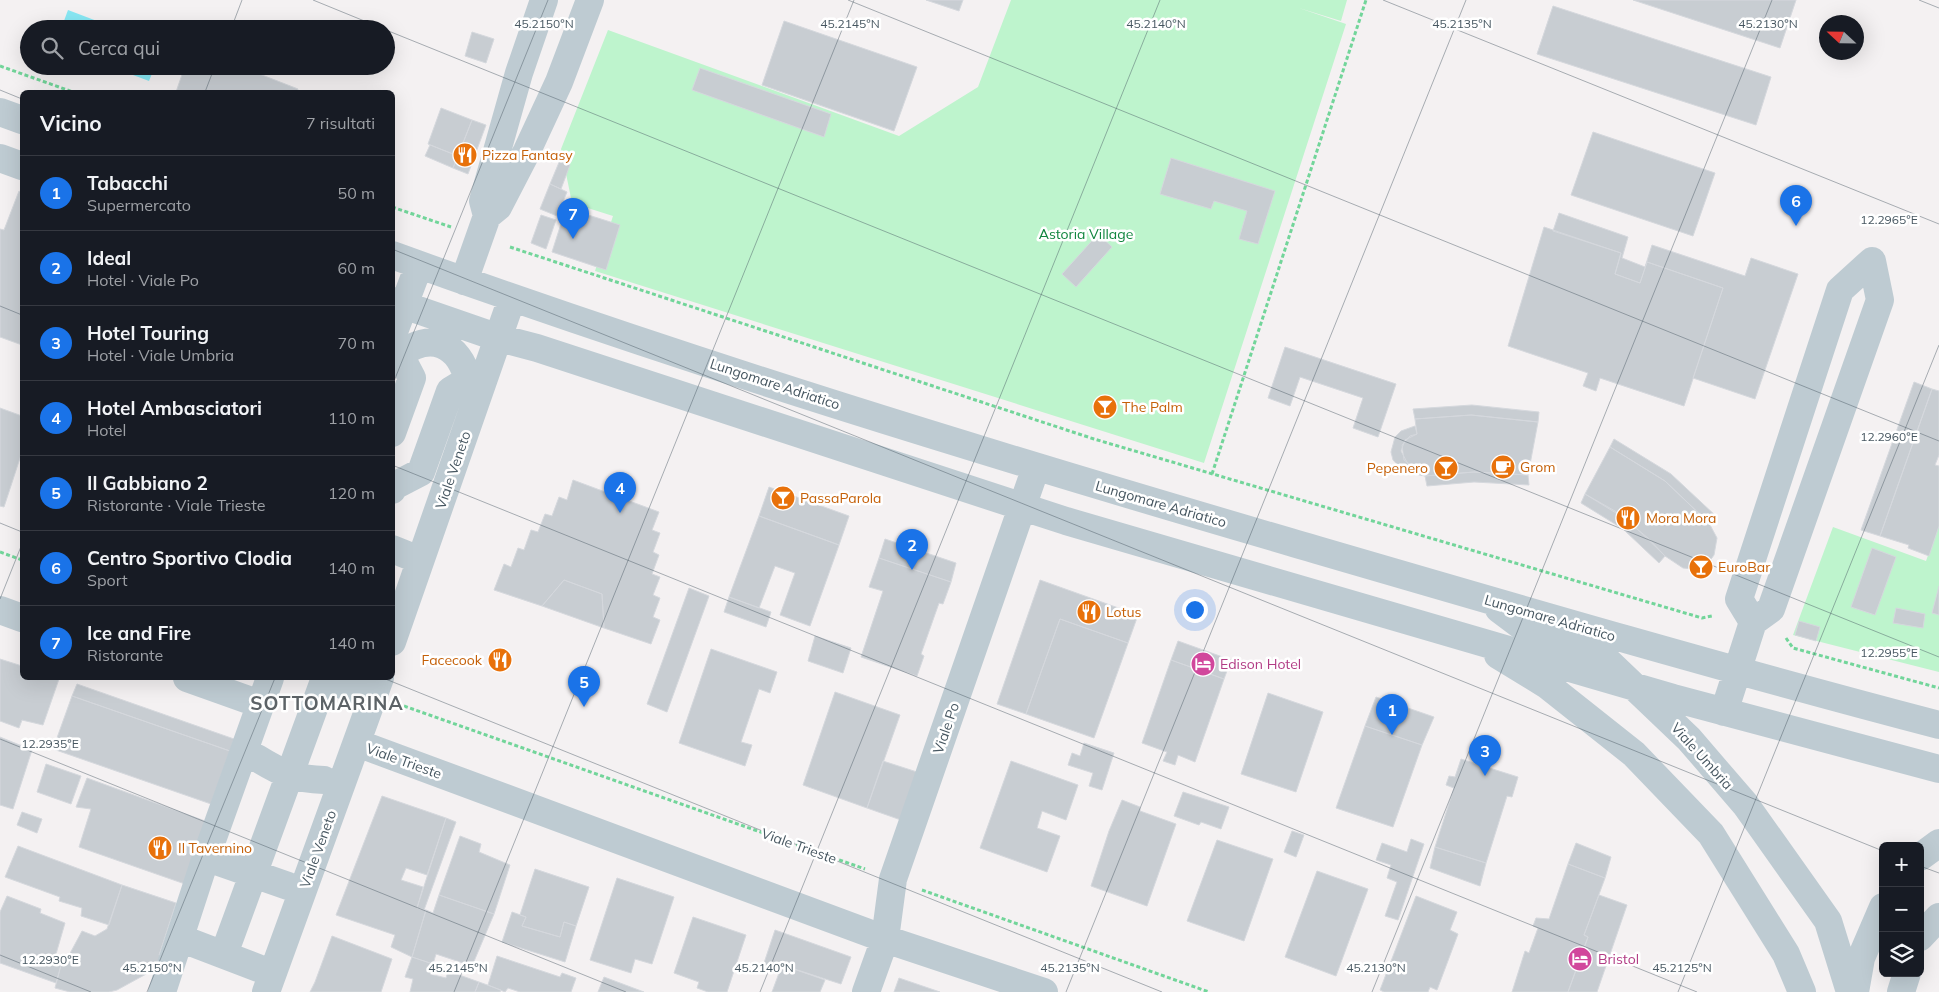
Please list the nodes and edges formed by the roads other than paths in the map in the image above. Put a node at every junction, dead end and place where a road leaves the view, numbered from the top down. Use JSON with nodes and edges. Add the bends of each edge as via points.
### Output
{"nodes":[{"id":1,"x":544,"y":0,"type":"edge"},
{"id":2,"x":572,"y":0,"type":"edge"},
{"id":3,"x":590,"y":0,"type":"edge"},
{"id":4,"x":559,"y":82,"type":"junction"},
{"id":5,"x":0,"y":112,"type":"edge"},
{"id":6,"x":20,"y":119,"type":"edge"},
{"id":7,"x":0,"y":158,"type":"edge"},
{"id":8,"x":20,"y":165,"type":"edge"},
{"id":9,"x":487,"y":216,"type":"junction"},
{"id":10,"x":395,"y":256,"type":"edge"},
{"id":11,"x":419,"y":265,"type":"junction"},
{"id":12,"x":464,"y":281,"type":"junction"},
{"id":13,"x":512,"y":298,"type":"junction"},
{"id":14,"x":398,"y":303,"type":"edge"},
{"id":15,"x":395,"y":320,"type":"edge"},
{"id":16,"x":499,"y":338,"type":"junction"},
{"id":17,"x":395,"y":425,"type":"edge"},
{"id":18,"x":1036,"y":467,"type":"junction"},
{"id":19,"x":395,"y":485,"type":"edge"},
{"id":20,"x":1023,"y":507,"type":"junction"},
{"id":21,"x":1477,"y":597,"type":"junction"},
{"id":22,"x":0,"y":610,"type":"edge"},
{"id":23,"x":20,"y":617,"type":"edge"},
{"id":24,"x":1752,"y":622,"type":"junction"},
{"id":25,"x":395,"y":633,"type":"edge"},
{"id":26,"x":1472,"y":638,"type":"junction"},
{"id":27,"x":1737,"y":671,"type":"junction"},
{"id":28,"x":193,"y":680,"type":"edge"},
{"id":29,"x":269,"y":680,"type":"edge"},
{"id":30,"x":323,"y":680,"type":"edge"},
{"id":31,"x":339,"y":680,"type":"edge"},
{"id":32,"x":369,"y":684,"type":"edge"},
{"id":33,"x":1634,"y":686,"type":"junction"},
{"id":34,"x":260,"y":704,"type":"junction"},
{"id":35,"x":1724,"y":712,"type":"junction"},
{"id":36,"x":1939,"y":725,"type":"edge"},
{"id":37,"x":357,"y":743,"type":"junction"},
{"id":38,"x":257,"y":758,"type":"dead end"},
{"id":39,"x":1939,"y":769,"type":"edge"},
{"id":40,"x":288,"y":776,"type":"junction"},
{"id":41,"x":324,"y":780,"type":"dead end"},
{"id":42,"x":1939,"y":843,"type":"edge"},
{"id":43,"x":1924,"y":855,"type":"edge"},
{"id":44,"x":219,"y":862,"type":"dead end"},
{"id":45,"x":253,"y":874,"type":"junction"},
{"id":46,"x":288,"y":886,"type":"dead end"},
{"id":47,"x":1879,"y":916,"type":"edge"},
{"id":48,"x":1939,"y":917,"type":"edge"},
{"id":49,"x":1924,"y":933,"type":"edge"},
{"id":50,"x":885,"y":939,"type":"junction"},
{"id":51,"x":190,"y":942,"type":"dead end"},
{"id":52,"x":224,"y":954,"type":"junction"},
{"id":53,"x":1906,"y":977,"type":"edge"},
{"id":54,"x":262,"y":980,"type":"edge"},
{"id":55,"x":162,"y":992,"type":"edge"},
{"id":56,"x":866,"y":992,"type":"edge"},
{"id":57,"x":1044,"y":992,"type":"edge"},
{"id":58,"x":1802,"y":992,"type":"edge"},
{"id":59,"x":1850,"y":992,"type":"edge"},
{"id":60,"x":1856,"y":992,"type":"edge"},
{"id":61,"x":1901,"y":992,"type":"edge"}],
"edges":[{"from":1,"to":9,"type":"street","via":[[534,30],[542,62],[534,93],[519,126],[500,144],[483,201]]},
{"from":2,"to":4,"type":"street","via":[[559,47]]},
{"from":3,"to":4,"type":"street"},
{"from":4,"to":9,"type":"street","via":[[498,207]]},
{"from":5,"to":6,"type":"street"},
{"from":7,"to":8,"type":"street"},
{"from":9,"to":12,"type":"street"},
{"from":10,"to":11,"type":"street","name":"Lungomare Adriatico"},
{"from":11,"to":12,"type":"street","name":"Lungomare Adriatico"},
{"from":11,"to":14,"type":"street"},
{"from":12,"to":13,"type":"street","name":"Lungomare Adriatico"},
{"from":13,"to":16,"type":"street","name":"Viale Veneto"},
{"from":13,"to":18,"type":"street","name":"Lungomare Adriatico"},
{"from":14,"to":15,"type":"street"},
{"from":14,"to":16,"type":"street"},
{"from":16,"to":20,"type":"street"},
{"from":16,"to":25,"type":"street","name":"Viale Veneto"},
{"from":17,"to":19,"type":"street","via":[[412,378],[400,355],[412,346],[426,342],[456,352],[464,363],[468,380],[450,391],[421,472]]},
{"from":18,"to":20,"type":"street","name":"Viale Po"},
{"from":18,"to":21,"type":"street","name":"Lungomare Adriatico"},
{"from":20,"to":26,"type":"street"},
{"from":20,"to":50,"type":"street","name":"Viale Po","via":[[893,879]]},
{"from":21,"to":27,"type":"street","name":"Lungomare Adriatico"},
{"from":21,"to":33,"type":"street","name":"Viale Umbria","via":[[1531,633],[1602,656]]},
{"from":22,"to":23,"type":"street"},
{"from":24,"to":24,"type":"street","via":[[1771,609],[1880,300],[1872,261],[1840,290],[1738,599]]},
{"from":24,"to":27,"type":"street"},
{"from":26,"to":33,"type":"street"},
{"from":26,"to":58,"type":"street","via":[[1546,685],[1634,754],[1711,834],[1786,954]]},
{"from":27,"to":35,"type":"street"},
{"from":27,"to":36,"type":"street","name":"Lungomare Adriatico"},
{"from":28,"to":34,"type":"street"},
{"from":29,"to":34,"type":"street"},
{"from":30,"to":40,"type":"street"},
{"from":31,"to":32,"type":"street"},
{"from":32,"to":37,"type":"street","name":"Viale Veneto"},
{"from":33,"to":35,"type":"street"},
{"from":33,"to":59,"type":"street","name":"Viale Umbria","via":[[1689,739],[1745,804],[1828,920]]},
{"from":34,"to":55,"type":"street"},
{"from":35,"to":39,"type":"street"},
{"from":37,"to":50,"type":"street","name":"Viale Trieste"},
{"from":37,"to":54,"type":"street","name":"Viale Veneto"},
{"from":38,"to":40,"type":"street"},
{"from":40,"to":41,"type":"street"},
{"from":40,"to":45,"type":"street"},
{"from":42,"to":43,"type":"street"},
{"from":44,"to":45,"type":"street"},
{"from":45,"to":46,"type":"street"},
{"from":45,"to":52,"type":"street"},
{"from":47,"to":60,"type":"street","via":[[1861,958]]},
{"from":48,"to":49,"type":"street"},
{"from":50,"to":56,"type":"street","name":"Viale Po"},
{"from":50,"to":57,"type":"street","name":"Viale Trieste"},
{"from":51,"to":52,"type":"street"},
{"from":52,"to":54,"type":"street"},
{"from":53,"to":61,"type":"street"}]}
